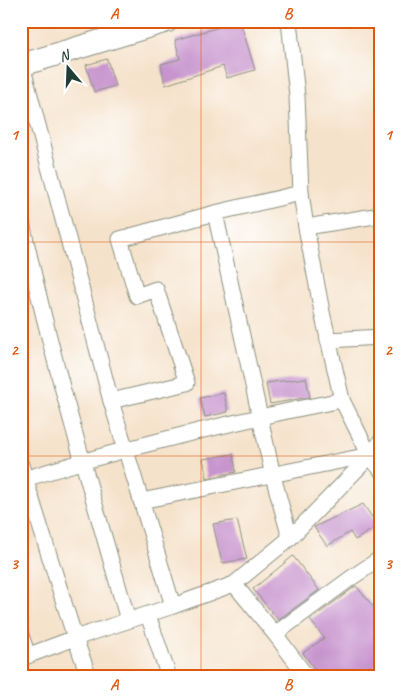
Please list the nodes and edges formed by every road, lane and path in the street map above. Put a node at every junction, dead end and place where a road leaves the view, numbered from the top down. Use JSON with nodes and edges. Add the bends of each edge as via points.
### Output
{"nodes":[{"id":1,"x":167,"y":21,"type":"edge"},
{"id":2,"x":289,"y":21,"type":"edge"},
{"id":3,"x":22,"y":65,"type":"edge"},
{"id":4,"x":301,"y":193,"type":"junction"},
{"id":5,"x":215,"y":213,"type":"junction"},
{"id":6,"x":381,"y":215,"type":"edge"},
{"id":7,"x":21,"y":218,"type":"edge"},
{"id":8,"x":306,"y":227,"type":"junction"},
{"id":9,"x":28,"y":280,"type":"edge"},
{"id":10,"x":381,"y":337,"type":"edge"},
{"id":11,"x":328,"y":340,"type":"junction"},
{"id":12,"x":342,"y":400,"type":"junction"},
{"id":13,"x":111,"y":401,"type":"junction"},
{"id":14,"x":261,"y":416,"type":"junction"},
{"id":15,"x":381,"y":441,"type":"edge"},
{"id":16,"x":125,"y":449,"type":"junction"},
{"id":17,"x":375,"y":455,"type":"edge"},
{"id":18,"x":83,"y":462,"type":"junction"},
{"id":19,"x":381,"y":470,"type":"edge"},
{"id":20,"x":23,"y":475,"type":"edge"},
{"id":21,"x":273,"y":476,"type":"junction"},
{"id":22,"x":141,"y":501,"type":"junction"},
{"id":23,"x":290,"y":538,"type":"junction"},
{"id":24,"x":381,"y":558,"type":"edge"},
{"id":25,"x":234,"y":584,"type":"junction"},
{"id":26,"x":173,"y":606,"type":"junction"},
{"id":27,"x":148,"y":615,"type":"junction"},
{"id":28,"x":128,"y":620,"type":"junction"},
{"id":29,"x":21,"y":634,"type":"edge"},
{"id":30,"x":275,"y":634,"type":"junction"},
{"id":31,"x":75,"y":638,"type":"junction"},
{"id":32,"x":25,"y":657,"type":"edge"},
{"id":33,"x":89,"y":677,"type":"edge"},
{"id":34,"x":168,"y":677,"type":"edge"},
{"id":35,"x":307,"y":677,"type":"edge"}],
"edges":[{"from":1,"to":3,"type":"main road"},
{"from":2,"to":4,"type":"street","via":[[297,96]]},
{"from":3,"to":13,"type":"street"},
{"from":4,"to":5,"type":"street"},
{"from":4,"to":8,"type":"street"},
{"from":5,"to":13,"type":"street","via":[[120,239],[137,296],[156,289],[187,383]]},
{"from":5,"to":14,"type":"street"},
{"from":6,"to":8,"type":"street"},
{"from":7,"to":9,"type":"street"},
{"from":8,"to":11,"type":"street"},
{"from":9,"to":18,"type":"street"},
{"from":10,"to":11,"type":"street"},
{"from":11,"to":12,"type":"street"},
{"from":12,"to":14,"type":"street"},
{"from":12,"to":17,"type":"street"},
{"from":13,"to":16,"type":"street"},
{"from":14,"to":16,"type":"street"},
{"from":14,"to":21,"type":"street"},
{"from":15,"to":17,"type":"street"},
{"from":16,"to":18,"type":"street"},
{"from":16,"to":22,"type":"street"},
{"from":17,"to":19,"type":"street"},
{"from":17,"to":21,"type":"street"},
{"from":17,"to":23,"type":"street"},
{"from":18,"to":20,"type":"street"},
{"from":18,"to":28,"type":"street"},
{"from":20,"to":31,"type":"street"},
{"from":21,"to":22,"type":"street"},
{"from":21,"to":23,"type":"street"},
{"from":22,"to":26,"type":"street"},
{"from":23,"to":25,"type":"street"},
{"from":24,"to":30,"type":"street"},
{"from":25,"to":26,"type":"street"},
{"from":25,"to":30,"type":"street"},
{"from":26,"to":27,"type":"street"},
{"from":27,"to":28,"type":"street"},
{"from":27,"to":34,"type":"street"},
{"from":28,"to":31,"type":"street"},
{"from":29,"to":32,"type":"street"},
{"from":30,"to":35,"type":"street"},
{"from":31,"to":32,"type":"street"},
{"from":31,"to":33,"type":"street"}]}
